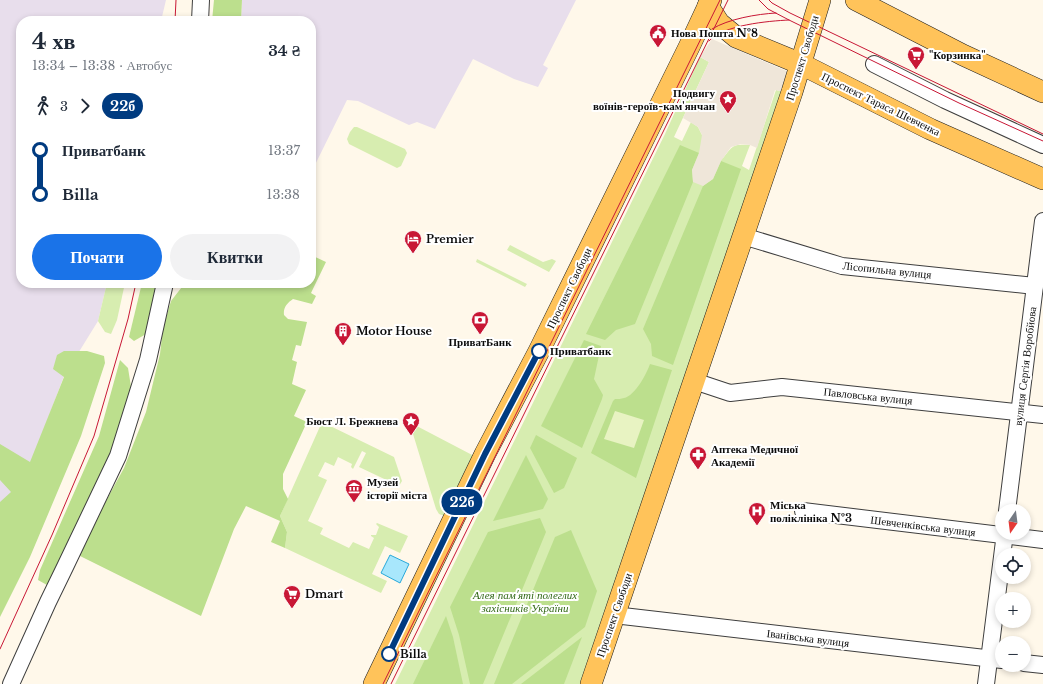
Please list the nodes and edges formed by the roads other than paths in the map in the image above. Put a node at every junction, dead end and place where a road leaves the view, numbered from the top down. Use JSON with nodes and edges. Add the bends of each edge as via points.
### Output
{"nodes":[{"id":1,"x":201,"y":0,"type":"edge"},
{"id":2,"x":820,"y":0,"type":"edge"},
{"id":3,"x":856,"y":0,"type":"edge"},
{"id":4,"x":709,"y":3,"type":"edge"},
{"id":5,"x":200,"y":16,"type":"edge"},
{"id":6,"x":801,"y":64,"type":"junction"},
{"id":7,"x":874,"y":64,"type":"dead end"},
{"id":8,"x":1043,"y":92,"type":"edge"},
{"id":9,"x":1043,"y":145,"type":"edge"},
{"id":10,"x":1043,"y":179,"type":"edge"},
{"id":11,"x":1043,"y":221,"type":"edge"},
{"id":12,"x":743,"y":236,"type":"junction"},
{"id":13,"x":1035,"y":286,"type":"junction"},
{"id":14,"x":164,"y":288,"type":"edge"},
{"id":15,"x":694,"y":381,"type":"junction"},
{"id":16,"x":1019,"y":411,"type":"junction"},
{"id":17,"x":1043,"y":415,"type":"edge"},
{"id":18,"x":1008,"y":504,"type":"edge"},
{"id":19,"x":803,"y":511,"type":"dead end"},
{"id":20,"x":995,"y":534,"type":"edge"},
{"id":21,"x":1031,"y":538,"type":"edge"},
{"id":22,"x":1004,"y":540,"type":"edge"},
{"id":23,"x":1043,"y":540,"type":"edge"},
{"id":24,"x":614,"y":615,"type":"junction"},
{"id":25,"x":998,"y":636,"type":"edge"},
{"id":26,"x":995,"y":660,"type":"edge"},
{"id":27,"x":995,"y":662,"type":"edge"},
{"id":28,"x":1031,"y":664,"type":"edge"},
{"id":29,"x":1043,"y":665,"type":"edge"},
{"id":30,"x":11,"y":684,"type":"edge"},
{"id":31,"x":374,"y":684,"type":"edge"},
{"id":32,"x":591,"y":684,"type":"edge"},
{"id":33,"x":986,"y":684,"type":"edge"}],
"edges":[{"from":1,"to":5,"type":"street"},
{"from":2,"to":6,"type":"main road","name":"Проспект Свободи"},
{"from":3,"to":8,"type":"main road","via":[[963,55]]},
{"from":4,"to":6,"type":"main road","name":"Проспект Тараса Шевченка","via":[[719,23],[736,37]]},
{"from":4,"to":31,"type":"main road","name":"Проспект Свободи"},
{"from":6,"to":10,"type":"main road","name":"Проспект Тараса Шевченка","via":[[930,129]]},
{"from":6,"to":12,"type":"main road","name":"Проспект Свободи"},
{"from":7,"to":9,"type":"street"},
{"from":11,"to":13,"type":"street","name":"вулиця Сергія Воробйова"},
{"from":12,"to":13,"type":"street","name":"Лісопильна вулиця","via":[[842,266]]},
{"from":12,"to":15,"type":"main road","name":"Проспект Свободи"},
{"from":13,"to":16,"type":"street","name":"вулиця Сергія Воробйова"},
{"from":14,"to":30,"type":"street","via":[[152,347],[118,456]]},
{"from":15,"to":16,"type":"street","name":"Павловська вулиця","via":[[730,393],[782,387]]},
{"from":15,"to":24,"type":"main road","name":"Проспект Свободи"},
{"from":16,"to":17,"type":"street","name":"Павловська вулиця"},
{"from":16,"to":18,"type":"street","name":"вулиця Сергія Воробйова"},
{"from":19,"to":20,"type":"street","name":"Шевченківська вулиця"},
{"from":21,"to":23,"type":"street","name":"Шевченківська вулиця"},
{"from":22,"to":25,"type":"street"},
{"from":24,"to":26,"type":"street","name":"Іванівська вулиця"},
{"from":24,"to":32,"type":"main road","name":"Проспект Свободи"},
{"from":27,"to":33,"type":"street"},
{"from":28,"to":29,"type":"street"}]}
